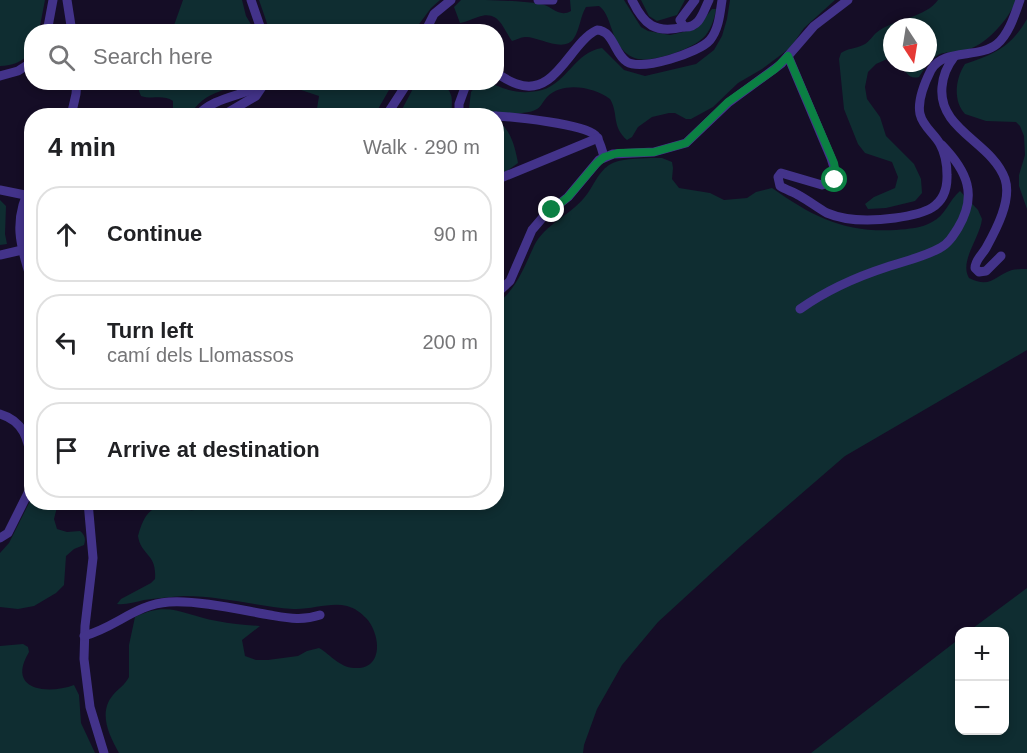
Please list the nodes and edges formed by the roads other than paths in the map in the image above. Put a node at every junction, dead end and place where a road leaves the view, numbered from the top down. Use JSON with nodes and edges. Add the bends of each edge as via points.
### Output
{"nodes":[{"id":1,"x":53,"y":0,"type":"edge"},
{"id":2,"x":67,"y":0,"type":"edge"},
{"id":3,"x":251,"y":0,"type":"edge"},
{"id":4,"x":451,"y":0,"type":"edge"},
{"id":5,"x":538,"y":0,"type":"edge"},
{"id":6,"x":553,"y":0,"type":"edge"},
{"id":7,"x":632,"y":0,"type":"edge"},
{"id":8,"x":695,"y":0,"type":"edge"},
{"id":9,"x":709,"y":0,"type":"edge"},
{"id":10,"x":722,"y":0,"type":"edge"},
{"id":11,"x":848,"y":0,"type":"edge"},
{"id":12,"x":1020,"y":0,"type":"edge"},
{"id":13,"x":48,"y":24,"type":"edge"},
{"id":14,"x":71,"y":24,"type":"edge"},
{"id":15,"x":259,"y":24,"type":"edge"},
{"id":16,"x":429,"y":24,"type":"edge"},
{"id":17,"x":684,"y":27,"type":"junction"},
{"id":18,"x":788,"y":56,"type":"junction"},
{"id":19,"x":954,"y":57,"type":"junction"},
{"id":20,"x":24,"y":67,"type":"edge"},
{"id":21,"x":0,"y":76,"type":"edge"},
{"id":22,"x":504,"y":77,"type":"edge"},
{"id":23,"x":76,"y":90,"type":"edge"},
{"id":24,"x":251,"y":90,"type":"edge"},
{"id":25,"x":260,"y":90,"type":"edge"},
{"id":26,"x":403,"y":90,"type":"edge"},
{"id":27,"x":464,"y":90,"type":"edge"},
{"id":28,"x":72,"y":108,"type":"edge"},
{"id":29,"x":206,"y":108,"type":"edge"},
{"id":30,"x":236,"y":108,"type":"edge"},
{"id":31,"x":391,"y":108,"type":"edge"},
{"id":32,"x":459,"y":108,"type":"edge"},
{"id":33,"x":504,"y":117,"type":"edge"},
{"id":34,"x":598,"y":138,"type":"junction"},
{"id":35,"x":939,"y":141,"type":"junction"},
{"id":36,"x":604,"y":157,"type":"junction"},
{"id":37,"x":504,"y":177,"type":"edge"},
{"id":38,"x":0,"y":190,"type":"edge"},
{"id":39,"x":24,"y":195,"type":"edge"},
{"id":40,"x":24,"y":202,"type":"edge"},
{"id":41,"x":22,"y":250,"type":"junction"},
{"id":42,"x":0,"y":255,"type":"edge"},
{"id":43,"x":24,"y":256,"type":"edge"},
{"id":44,"x":1001,"y":256,"type":"dead end"},
{"id":45,"x":504,"y":286,"type":"edge"},
{"id":46,"x":800,"y":309,"type":"dead end"},
{"id":47,"x":0,"y":414,"type":"edge"},
{"id":48,"x":24,"y":430,"type":"edge"},
{"id":49,"x":24,"y":501,"type":"edge"},
{"id":50,"x":89,"y":510,"type":"edge"},
{"id":51,"x":0,"y":538,"type":"edge"},
{"id":52,"x":320,"y":615,"type":"dead end"},
{"id":53,"x":84,"y":636,"type":"junction"},
{"id":54,"x":104,"y":753,"type":"edge"}],
"edges":[{"from":1,"to":13,"type":"street"},
{"from":2,"to":14,"type":"street"},
{"from":3,"to":15,"type":"street"},
{"from":4,"to":16,"type":"street"},
{"from":5,"to":6,"type":"street"},
{"from":7,"to":17,"type":"street","via":[[646,23],[668,29]]},
{"from":8,"to":17,"type":"street","via":[[681,17]]},
{"from":9,"to":17,"type":"street","via":[[697,23]]},
{"from":10,"to":22,"type":"street","via":[[711,40],[678,56],[633,65],[620,56],[607,34],[597,30],[546,81],[520,85]]},
{"from":11,"to":18,"type":"street","via":[[814,26]]},
{"from":12,"to":19,"type":"street","via":[[1005,35],[996,45]]},
{"from":18,"to":35,"type":"street","via":[[836,174],[832,182],[822,185],[781,173],[777,180],[782,188],[827,213],[846,218],[883,219],[925,212],[940,201],[947,185]]},
{"from":18,"to":36,"type":"street","via":[[728,102],[686,143],[654,152]]},
{"from":19,"to":35,"type":"street","via":[[934,66],[920,104],[923,123]]},
{"from":19,"to":44,"type":"street","via":[[945,70],[942,86],[946,112],[993,160],[1006,184],[1002,213],[975,268],[986,271]]},
{"from":20,"to":21,"type":"street"},
{"from":23,"to":28,"type":"street"},
{"from":24,"to":29,"type":"street"},
{"from":25,"to":30,"type":"street"},
{"from":26,"to":31,"type":"street"},
{"from":27,"to":32,"type":"street"},
{"from":33,"to":34,"type":"street","via":[[583,130]]},
{"from":34,"to":36,"type":"street"},
{"from":34,"to":37,"type":"street"},
{"from":35,"to":46,"type":"street","via":[[963,173],[969,191],[965,214],[949,240],[933,252],[843,284]]},
{"from":36,"to":45,"type":"street","via":[[532,230]]},
{"from":38,"to":39,"type":"street"},
{"from":40,"to":41,"type":"street","via":[[19,220]]},
{"from":41,"to":42,"type":"street"},
{"from":41,"to":43,"type":"street"},
{"from":47,"to":48,"type":"street"},
{"from":49,"to":51,"type":"street","via":[[8,533]]},
{"from":50,"to":53,"type":"street","via":[[93,558]]},
{"from":52,"to":53,"type":"street","via":[[298,620],[200,603],[169,602],[145,606]]},
{"from":53,"to":54,"type":"street","via":[[87,692]]}]}
